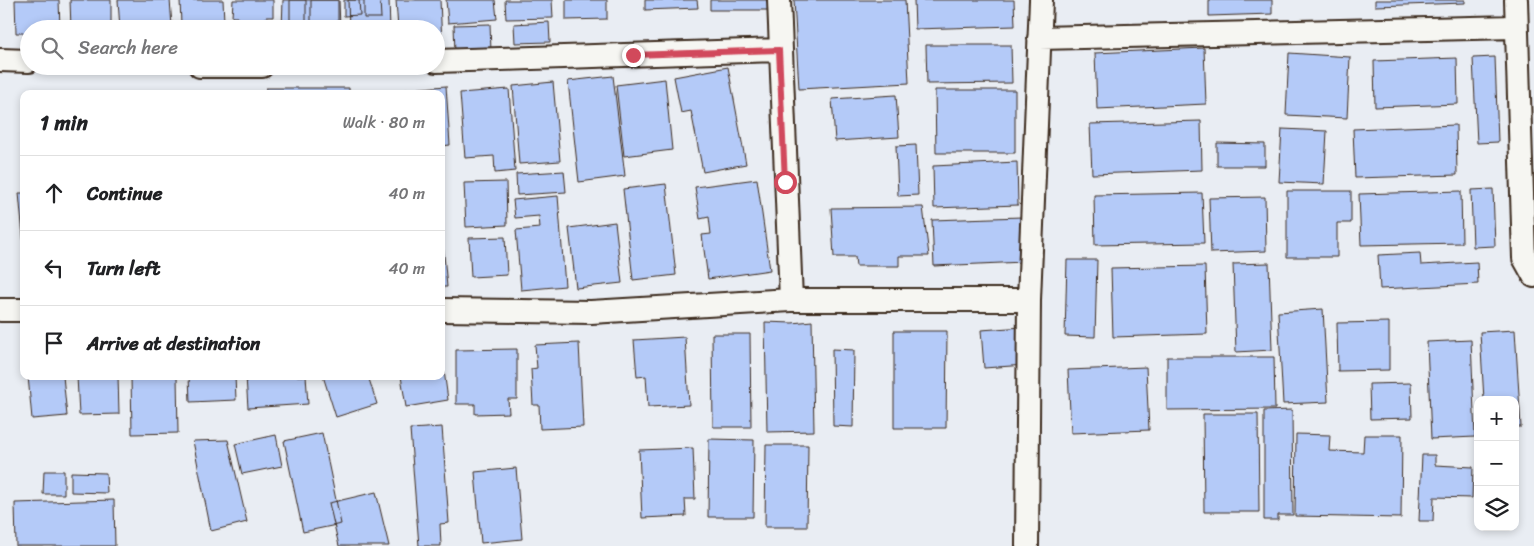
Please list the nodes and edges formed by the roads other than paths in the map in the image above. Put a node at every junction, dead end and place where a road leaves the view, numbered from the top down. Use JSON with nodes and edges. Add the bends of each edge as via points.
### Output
{"nodes":[{"id":1,"x":779,"y":0,"type":"edge"},
{"id":2,"x":1041,"y":0,"type":"edge"},
{"id":3,"x":1516,"y":0,"type":"edge"},
{"id":4,"x":1515,"y":27,"type":"junction"},
{"id":5,"x":1040,"y":38,"type":"junction"},
{"id":6,"x":779,"y":50,"type":"junction"},
{"id":7,"x":0,"y":60,"type":"edge"},
{"id":8,"x":20,"y":61,"type":"edge"},
{"id":9,"x":445,"y":61,"type":"edge"},
{"id":10,"x":1534,"y":276,"type":"edge"},
{"id":11,"x":791,"y":300,"type":"junction"},
{"id":12,"x":1029,"y":300,"type":"junction"},
{"id":13,"x":0,"y":310,"type":"edge"},
{"id":14,"x":20,"y":310,"type":"edge"},
{"id":15,"x":445,"y":310,"type":"edge"},
{"id":16,"x":1027,"y":546,"type":"edge"}],
"edges":[{"from":1,"to":6,"type":"street"},
{"from":2,"to":5,"type":"street"},
{"from":3,"to":4,"type":"street"},
{"from":4,"to":5,"type":"street"},
{"from":4,"to":10,"type":"street","via":[[1524,258]]},
{"from":5,"to":12,"type":"street"},
{"from":6,"to":9,"type":"street"},
{"from":6,"to":11,"type":"street"},
{"from":7,"to":8,"type":"street"},
{"from":11,"to":12,"type":"street"},
{"from":11,"to":15,"type":"street","via":[[591,312]]},
{"from":12,"to":16,"type":"street"},
{"from":13,"to":14,"type":"street"}]}
